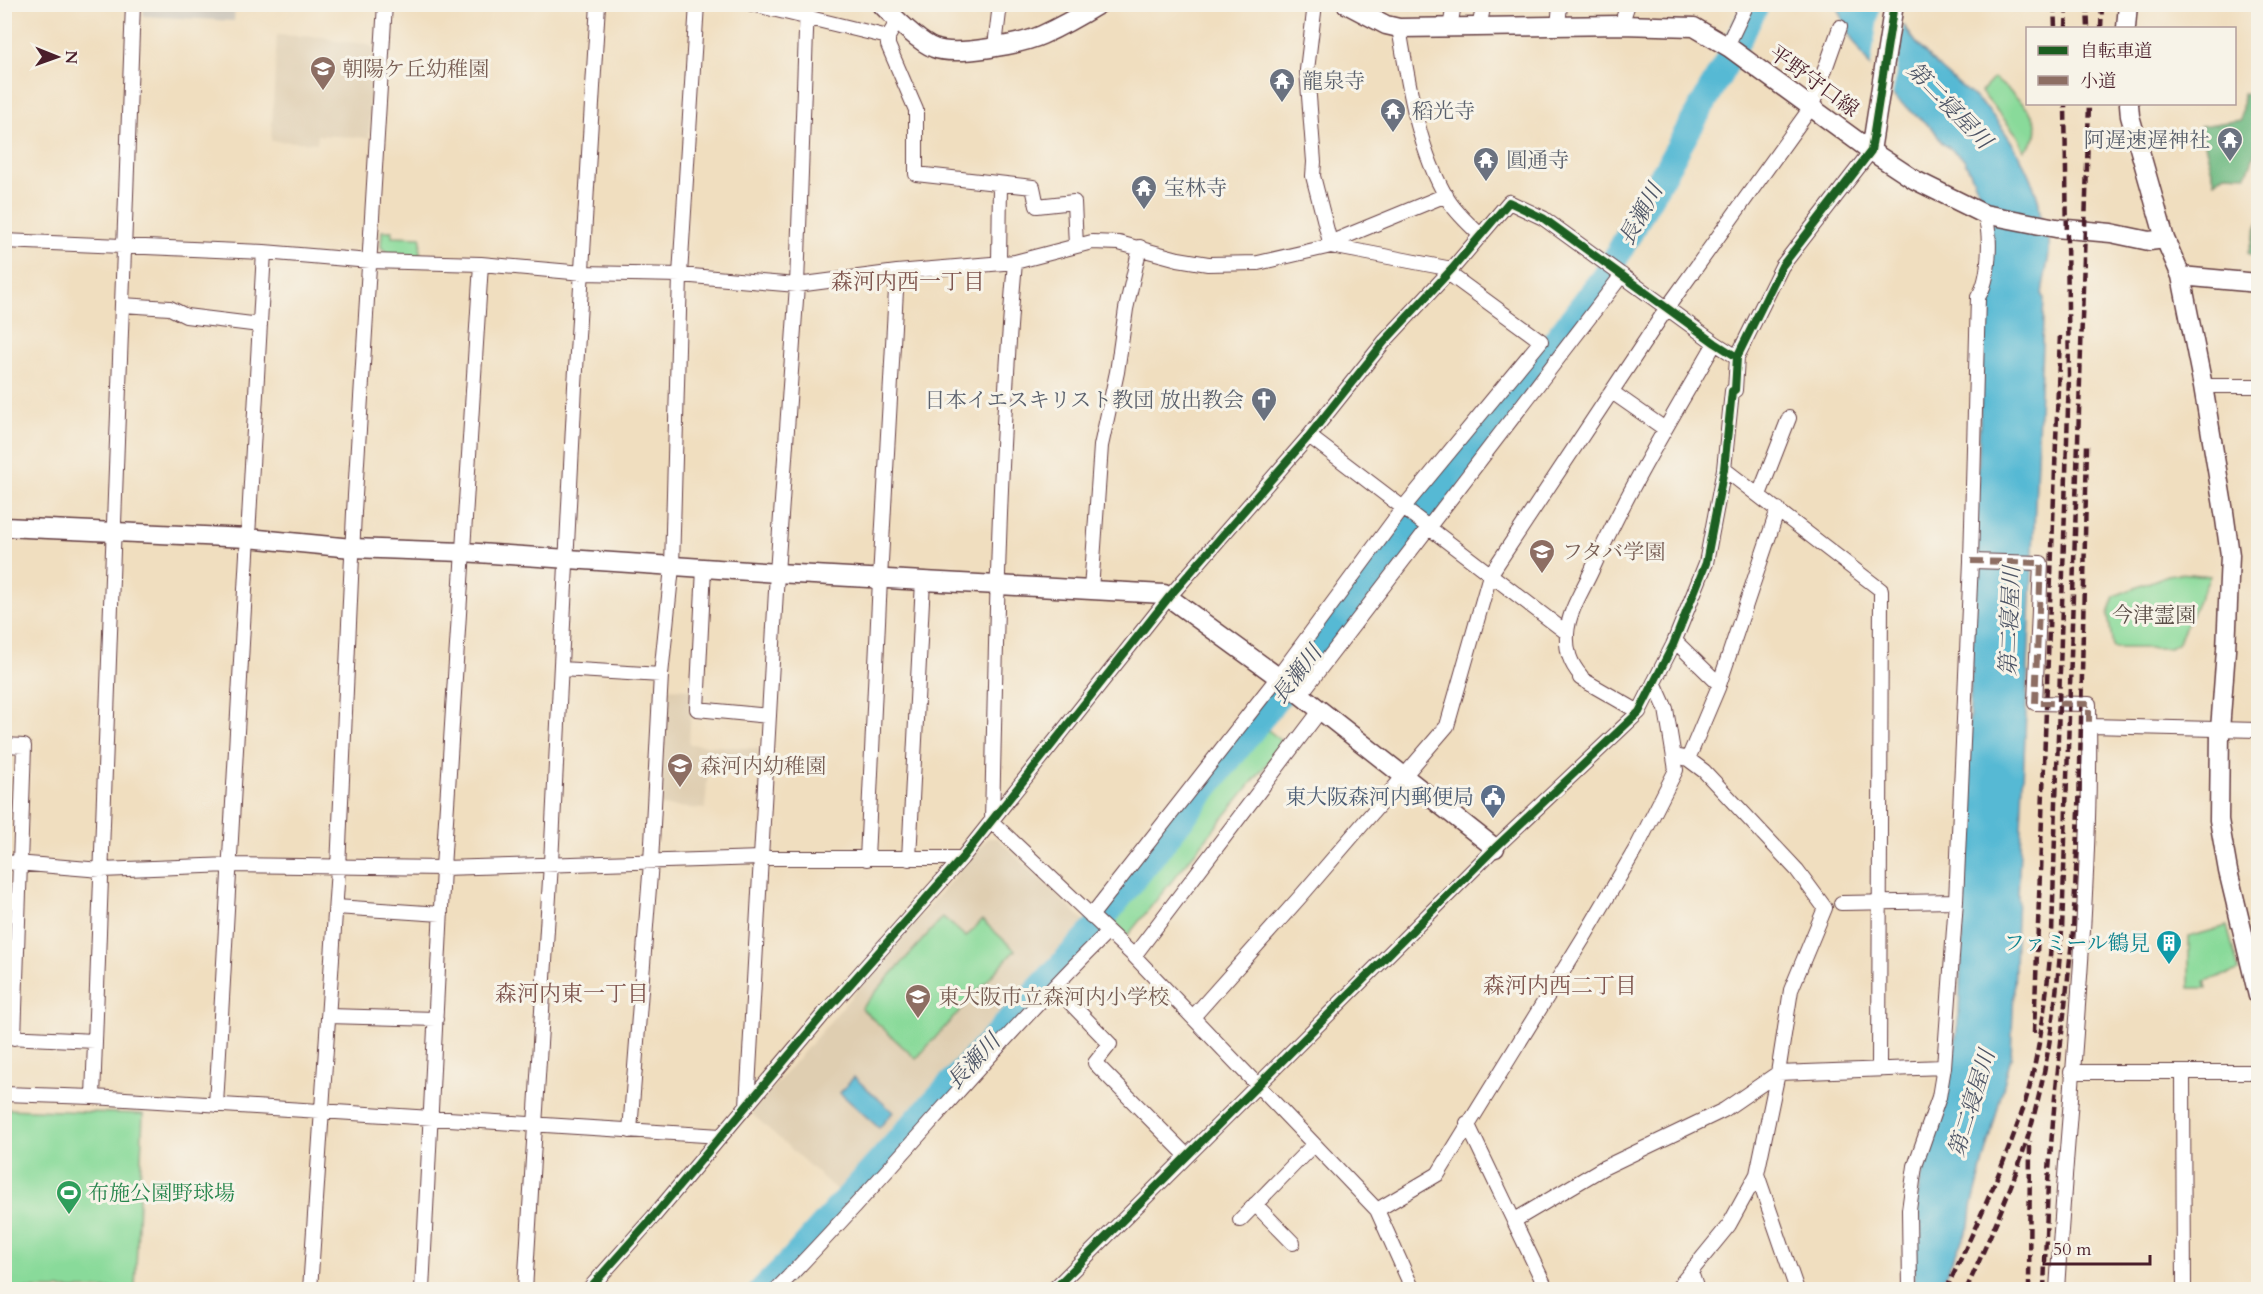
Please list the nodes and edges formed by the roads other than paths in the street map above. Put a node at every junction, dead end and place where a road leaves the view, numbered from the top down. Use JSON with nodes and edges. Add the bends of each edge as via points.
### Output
{"nodes":[{"id":1,"x":133,"y":4,"type":"edge"},
{"id":2,"x":385,"y":4,"type":"edge"},
{"id":3,"x":598,"y":4,"type":"edge"},
{"id":4,"x":697,"y":4,"type":"edge"},
{"id":5,"x":752,"y":4,"type":"edge"},
{"id":6,"x":881,"y":4,"type":"edge"},
{"id":7,"x":999,"y":4,"type":"edge"},
{"id":8,"x":1100,"y":4,"type":"edge"},
{"id":9,"x":1315,"y":4,"type":"edge"},
{"id":10,"x":1454,"y":4,"type":"edge"},
{"id":11,"x":1484,"y":4,"type":"edge"},
{"id":12,"x":1560,"y":4,"type":"edge"},
{"id":13,"x":1629,"y":4,"type":"edge"},
{"id":14,"x":1747,"y":4,"type":"edge"},
{"id":15,"x":1894,"y":4,"type":"edge"},
{"id":16,"x":2128,"y":4,"type":"edge"},
{"id":17,"x":1354,"y":6,"type":"edge"},
{"id":18,"x":807,"y":10,"type":"edge"},
{"id":19,"x":898,"y":20,"type":"junction"},
{"id":20,"x":1622,"y":25,"type":"junction"},
{"id":21,"x":1479,"y":27,"type":"junction"},
{"id":22,"x":1558,"y":27,"type":"junction"},
{"id":23,"x":1840,"y":27,"type":"dead end"},
{"id":24,"x":2126,"y":27,"type":"edge"},
{"id":25,"x":1399,"y":28,"type":"junction"},
{"id":26,"x":1450,"y":28,"type":"junction"},
{"id":27,"x":888,"y":37,"type":"junction"},
{"id":28,"x":995,"y":46,"type":"junction"},
{"id":29,"x":1732,"y":49,"type":"junction"},
{"id":30,"x":2129,"y":105,"type":"edge"},
{"id":31,"x":1812,"y":106,"type":"junction"},
{"id":32,"x":1870,"y":151,"type":"junction"},
{"id":33,"x":1000,"y":184,"type":"junction"},
{"id":34,"x":1446,"y":195,"type":"junction"},
{"id":35,"x":1985,"y":214,"type":"junction"},
{"id":36,"x":1481,"y":236,"type":"junction"},
{"id":37,"x":2165,"y":238,"type":"junction"},
{"id":38,"x":4,"y":241,"type":"edge"},
{"id":39,"x":1076,"y":246,"type":"junction"},
{"id":40,"x":1331,"y":246,"type":"junction"},
{"id":41,"x":125,"y":247,"type":"junction"},
{"id":42,"x":1140,"y":247,"type":"junction"},
{"id":43,"x":264,"y":252,"type":"junction"},
{"id":44,"x":370,"y":261,"type":"junction"},
{"id":45,"x":999,"y":262,"type":"junction"},
{"id":46,"x":1016,"y":262,"type":"junction"},
{"id":47,"x":481,"y":264,"type":"junction"},
{"id":48,"x":1615,"y":270,"type":"junction"},
{"id":49,"x":1450,"y":271,"type":"junction"},
{"id":50,"x":897,"y":272,"type":"junction"},
{"id":51,"x":583,"y":273,"type":"junction"},
{"id":52,"x":680,"y":275,"type":"junction"},
{"id":53,"x":2181,"y":276,"type":"junction"},
{"id":54,"x":2259,"y":283,"type":"edge"},
{"id":55,"x":796,"y":285,"type":"junction"},
{"id":56,"x":122,"y":305,"type":"junction"},
{"id":57,"x":1667,"y":308,"type":"junction"},
{"id":58,"x":260,"y":325,"type":"junction"},
{"id":59,"x":1714,"y":343,"type":"junction"},
{"id":60,"x":1737,"y":357,"type":"junction"},
{"id":61,"x":2203,"y":386,"type":"junction"},
{"id":62,"x":2259,"y":386,"type":"edge"},
{"id":63,"x":1612,"y":392,"type":"junction"},
{"id":64,"x":1789,"y":418,"type":"dead end"},
{"id":65,"x":1665,"y":429,"type":"junction"},
{"id":66,"x":1310,"y":436,"type":"junction"},
{"id":67,"x":1724,"y":468,"type":"junction"},
{"id":68,"x":1759,"y":495,"type":"junction"},
{"id":69,"x":1402,"y":508,"type":"junction"},
{"id":70,"x":1778,"y":509,"type":"junction"},
{"id":71,"x":4,"y":527,"type":"edge"},
{"id":72,"x":1429,"y":528,"type":"junction"},
{"id":73,"x":114,"y":534,"type":"junction"},
{"id":74,"x":248,"y":538,"type":"junction"},
{"id":75,"x":352,"y":548,"type":"junction"},
{"id":76,"x":463,"y":552,"type":"junction"},
{"id":77,"x":566,"y":559,"type":"junction"},
{"id":78,"x":1971,"y":561,"type":"junction"},
{"id":79,"x":672,"y":567,"type":"junction"},
{"id":80,"x":704,"y":568,"type":"junction"},
{"id":81,"x":777,"y":573,"type":"junction"},
{"id":82,"x":1490,"y":575,"type":"junction"},
{"id":83,"x":880,"y":579,"type":"junction"},
{"id":84,"x":923,"y":581,"type":"junction"},
{"id":85,"x":997,"y":584,"type":"junction"},
{"id":86,"x":1091,"y":590,"type":"junction"},
{"id":87,"x":1169,"y":597,"type":"junction"},
{"id":88,"x":1567,"y":633,"type":"junction"},
{"id":89,"x":1675,"y":641,"type":"junction"},
{"id":90,"x":561,"y":669,"type":"junction"},
{"id":91,"x":661,"y":675,"type":"junction"},
{"id":92,"x":1278,"y":678,"type":"junction"},
{"id":93,"x":1654,"y":682,"type":"junction"},
{"id":94,"x":1719,"y":684,"type":"junction"},
{"id":95,"x":1299,"y":694,"type":"junction"},
{"id":96,"x":1320,"y":711,"type":"junction"},
{"id":97,"x":1639,"y":712,"type":"junction"},
{"id":98,"x":769,"y":716,"type":"junction"},
{"id":99,"x":2089,"y":726,"type":"junction"},
{"id":100,"x":2220,"y":730,"type":"junction"},
{"id":101,"x":2259,"y":730,"type":"edge"},
{"id":102,"x":4,"y":745,"type":"edge"},
{"id":103,"x":1674,"y":756,"type":"junction"},
{"id":104,"x":1688,"y":759,"type":"junction"},
{"id":105,"x":1403,"y":776,"type":"junction"},
{"id":106,"x":992,"y":822,"type":"junction"},
{"id":107,"x":1495,"y":848,"type":"junction"},
{"id":108,"x":761,"y":858,"type":"junction"},
{"id":109,"x":962,"y":858,"type":"junction"},
{"id":110,"x":867,"y":859,"type":"junction"},
{"id":111,"x":909,"y":859,"type":"junction"},
{"id":112,"x":11,"y":862,"type":"edge"},
{"id":113,"x":651,"y":862,"type":"junction"},
{"id":114,"x":551,"y":863,"type":"junction"},
{"id":115,"x":230,"y":865,"type":"junction"},
{"id":116,"x":338,"y":868,"type":"junction"},
{"id":117,"x":443,"y":868,"type":"junction"},
{"id":118,"x":101,"y":870,"type":"junction"},
{"id":119,"x":1956,"y":901,"type":"junction"},
{"id":120,"x":1879,"y":903,"type":"junction"},
{"id":121,"x":336,"y":907,"type":"junction"},
{"id":122,"x":1825,"y":908,"type":"junction"},
{"id":123,"x":441,"y":914,"type":"junction"},
{"id":124,"x":1091,"y":916,"type":"junction"},
{"id":125,"x":1107,"y":932,"type":"junction"},
{"id":126,"x":1134,"y":956,"type":"junction"},
{"id":127,"x":1055,"y":987,"type":"junction"},
{"id":128,"x":2259,"y":996,"type":"edge"},
{"id":129,"x":328,"y":1016,"type":"junction"},
{"id":130,"x":1193,"y":1017,"type":"junction"},
{"id":131,"x":436,"y":1019,"type":"junction"},
{"id":132,"x":9,"y":1037,"type":"edge"},
{"id":133,"x":95,"y":1041,"type":"junction"},
{"id":134,"x":1944,"y":1067,"type":"junction"},
{"id":135,"x":1879,"y":1068,"type":"junction"},
{"id":136,"x":2071,"y":1072,"type":"junction"},
{"id":137,"x":2183,"y":1072,"type":"junction"},
{"id":138,"x":2259,"y":1072,"type":"edge"},
{"id":139,"x":1778,"y":1073,"type":"junction"},
{"id":140,"x":1258,"y":1086,"type":"junction"},
{"id":141,"x":4,"y":1094,"type":"edge"},
{"id":142,"x":93,"y":1097,"type":"junction"},
{"id":143,"x":216,"y":1105,"type":"junction"},
{"id":144,"x":747,"y":1106,"type":"junction"},
{"id":145,"x":322,"y":1112,"type":"junction"},
{"id":146,"x":432,"y":1118,"type":"junction"},
{"id":147,"x":1467,"y":1123,"type":"junction"},
{"id":148,"x":534,"y":1125,"type":"junction"},
{"id":149,"x":630,"y":1131,"type":"junction"},
{"id":150,"x":721,"y":1136,"type":"junction"},
{"id":151,"x":1313,"y":1146,"type":"junction"},
{"id":152,"x":1188,"y":1156,"type":"junction"},
{"id":153,"x":1757,"y":1174,"type":"junction"},
{"id":154,"x":1255,"y":1204,"type":"junction"},
{"id":155,"x":1377,"y":1210,"type":"junction"},
{"id":156,"x":1240,"y":1220,"type":"dead end"},
{"id":157,"x":1515,"y":1220,"type":"junction"},
{"id":158,"x":1293,"y":1243,"type":"dead end"},
{"id":159,"x":1691,"y":1272,"type":"junction"},
{"id":160,"x":310,"y":1290,"type":"edge"},
{"id":161,"x":422,"y":1290,"type":"edge"},
{"id":162,"x":525,"y":1290,"type":"edge"},
{"id":163,"x":588,"y":1290,"type":"edge"},
{"id":164,"x":776,"y":1290,"type":"edge"},
{"id":165,"x":1053,"y":1290,"type":"edge"},
{"id":166,"x":1413,"y":1290,"type":"edge"},
{"id":167,"x":1547,"y":1290,"type":"edge"},
{"id":168,"x":1676,"y":1290,"type":"edge"},
{"id":169,"x":1697,"y":1290,"type":"edge"},
{"id":170,"x":1797,"y":1290,"type":"edge"},
{"id":171,"x":1910,"y":1290,"type":"edge"},
{"id":172,"x":2057,"y":1290,"type":"edge"},
{"id":173,"x":2184,"y":1290,"type":"edge"}],
"edges":[{"from":1,"to":41,"type":"street"},
{"from":2,"to":44,"type":"street"},
{"from":3,"to":51,"type":"street"},
{"from":4,"to":52,"type":"street"},
{"from":5,"to":18,"type":"street"},
{"from":6,"to":19,"type":"street"},
{"from":7,"to":28,"type":"street"},
{"from":8,"to":28,"type":"street","via":[[1042,35]]},
{"from":9,"to":40,"type":"street","via":[[1307,70],[1313,176]]},
{"from":10,"to":26,"type":"street"},
{"from":11,"to":21,"type":"street"},
{"from":12,"to":22,"type":"street"},
{"from":13,"to":20,"type":"street"},
{"from":14,"to":29,"type":"street"},
{"from":15,"to":32,"type":"street"},
{"from":16,"to":24,"type":"street"},
{"from":17,"to":25,"type":"street","name":"平野守口線","via":[[1386,25]]},
{"from":18,"to":27,"type":"street"},
{"from":18,"to":55,"type":"street"},
{"from":19,"to":27,"type":"street"},
{"from":19,"to":28,"type":"street","via":[[935,49],[967,51]]},
{"from":20,"to":22,"type":"street","name":"平野守口線"},
{"from":20,"to":29,"type":"street","name":"平野守口線","via":[[1694,27]]},
{"from":21,"to":22,"type":"street","name":"平野守口線"},
{"from":21,"to":26,"type":"street","name":"平野守口線"},
{"from":23,"to":31,"type":"street"},
{"from":25,"to":26,"type":"street","name":"平野守口線"},
{"from":25,"to":34,"type":"street","via":[[1412,102],[1427,153]]},
{"from":27,"to":33,"type":"street","via":[[916,110],[916,174]]},
{"from":29,"to":31,"type":"street","name":"平野守口線"},
{"from":30,"to":37,"type":"street"},
{"from":31,"to":32,"type":"street","name":"平野守口線"},
{"from":31,"to":57,"type":"street"},
{"from":32,"to":35,"type":"street","name":"平野守口線","via":[[1915,180]]},
{"from":32,"to":60,"type":"street","via":[[1782,266]]},
{"from":33,"to":39,"type":"street","via":[[1033,187],[1037,206],[1074,202]]},
{"from":33,"to":45,"type":"street"},
{"from":34,"to":36,"type":"street"},
{"from":34,"to":40,"type":"street","via":[[1339,239]]},
{"from":35,"to":37,"type":"street","name":"平野守口線","via":[[2149,241]]},
{"from":35,"to":78,"type":"street","via":[[1989,232],[1986,276],[1978,297]]},
{"from":36,"to":48,"type":"street","via":[[1509,202],[1543,219]]},
{"from":36,"to":49,"type":"street"},
{"from":37,"to":53,"type":"street"},
{"from":38,"to":41,"type":"street"},
{"from":39,"to":42,"type":"street","via":[[1092,242]]},
{"from":39,"to":46,"type":"street"},
{"from":40,"to":42,"type":"street","via":[[1258,263],[1208,264]]},
{"from":40,"to":49,"type":"street"},
{"from":41,"to":43,"type":"street"},
{"from":41,"to":56,"type":"street"},
{"from":42,"to":86,"type":"street","via":[[1101,446]]},
{"from":43,"to":44,"type":"street"},
{"from":43,"to":58,"type":"street"},
{"from":44,"to":47,"type":"street"},
{"from":44,"to":75,"type":"street"},
{"from":45,"to":46,"type":"street"},
{"from":45,"to":50,"type":"street"},
{"from":46,"to":85,"type":"street","via":[[1007,362]]},
{"from":47,"to":51,"type":"street"},
{"from":47,"to":76,"type":"street"},
{"from":48,"to":57,"type":"street"},
{"from":48,"to":72,"type":"street"},
{"from":49,"to":66,"type":"street","via":[[1384,342]]},
{"from":49,"to":69,"type":"street","via":[[1541,341]]},
{"from":50,"to":55,"type":"street"},
{"from":50,"to":83,"type":"street"},
{"from":51,"to":52,"type":"street"},
{"from":51,"to":77,"type":"street"},
{"from":52,"to":55,"type":"street"},
{"from":52,"to":79,"type":"street"},
{"from":53,"to":54,"type":"street"},
{"from":53,"to":61,"type":"street"},
{"from":55,"to":81,"type":"street"},
{"from":56,"to":58,"type":"street","via":[[170,308],[186,316]]},
{"from":56,"to":73,"type":"street"},
{"from":57,"to":59,"type":"street"},
{"from":57,"to":63,"type":"street"},
{"from":58,"to":74,"type":"street"},
{"from":59,"to":60,"type":"street"},
{"from":59,"to":65,"type":"street"},
{"from":60,"to":67,"type":"street"},
{"from":61,"to":62,"type":"street"},
{"from":61,"to":100,"type":"street","via":[[2230,555]]},
{"from":63,"to":65,"type":"street"},
{"from":63,"to":82,"type":"street"},
{"from":64,"to":68,"type":"street"},
{"from":65,"to":88,"type":"street","via":[[1607,537]]},
{"from":66,"to":69,"type":"street"},
{"from":66,"to":87,"type":"street"},
{"from":67,"to":68,"type":"street"},
{"from":67,"to":89,"type":"street","via":[[1706,563]]},
{"from":68,"to":70,"type":"street"},
{"from":69,"to":72,"type":"street"},
{"from":69,"to":92,"type":"street"},
{"from":70,"to":94,"type":"street"},
{"from":70,"to":120,"type":"street","via":[[1881,590]]},
{"from":71,"to":73,"type":"street"},
{"from":72,"to":82,"type":"street"},
{"from":72,"to":95,"type":"street"},
{"from":73,"to":74,"type":"street"},
{"from":73,"to":118,"type":"street"},
{"from":74,"to":75,"type":"street"},
{"from":74,"to":115,"type":"street"},
{"from":75,"to":76,"type":"street"},
{"from":75,"to":116,"type":"street"},
{"from":76,"to":77,"type":"street"},
{"from":76,"to":117,"type":"street"},
{"from":77,"to":79,"type":"street"},
{"from":77,"to":90,"type":"street"},
{"from":78,"to":99,"type":"street","via":[[2041,563],[2035,703],[2089,704]]},
{"from":78,"to":119,"type":"street"},
{"from":79,"to":80,"type":"street"},
{"from":79,"to":91,"type":"street"},
{"from":80,"to":81,"type":"street"},
{"from":80,"to":98,"type":"street","via":[[697,709]]},
{"from":81,"to":83,"type":"street"},
{"from":81,"to":98,"type":"street"},
{"from":82,"to":88,"type":"street"},
{"from":82,"to":105,"type":"street","via":[[1447,726]]},
{"from":83,"to":84,"type":"street"},
{"from":83,"to":110,"type":"street"},
{"from":84,"to":85,"type":"street"},
{"from":84,"to":111,"type":"street"},
{"from":85,"to":86,"type":"street"},
{"from":85,"to":106,"type":"street"},
{"from":86,"to":87,"type":"street"},
{"from":87,"to":92,"type":"street"},
{"from":87,"to":106,"type":"street"},
{"from":88,"to":97,"type":"street","via":[[1569,658],[1580,678]]},
{"from":89,"to":93,"type":"street"},
{"from":89,"to":94,"type":"street"},
{"from":90,"to":91,"type":"street"},
{"from":90,"to":114,"type":"street"},
{"from":91,"to":113,"type":"street"},
{"from":92,"to":95,"type":"street"},
{"from":92,"to":124,"type":"street"},
{"from":93,"to":97,"type":"street"},
{"from":93,"to":103,"type":"street","via":[[1666,710]]},
{"from":94,"to":104,"type":"street"},
{"from":95,"to":96,"type":"street"},
{"from":96,"to":105,"type":"street"},
{"from":96,"to":126,"type":"street"},
{"from":97,"to":107,"type":"street"},
{"from":98,"to":108,"type":"street"},
{"from":99,"to":100,"type":"street"},
{"from":99,"to":136,"type":"street","via":[[2086,897]]},
{"from":100,"to":101,"type":"street"},
{"from":100,"to":128,"type":"street","via":[[2219,820]]},
{"from":102,"to":112,"type":"street","via":[[24,746]]},
{"from":103,"to":104,"type":"street"},
{"from":103,"to":147,"type":"street","via":[[1676,770],[1638,845]]},
{"from":104,"to":122,"type":"street","via":[[1704,771],[1797,870]]},
{"from":105,"to":107,"type":"street"},
{"from":105,"to":130,"type":"street"},
{"from":106,"to":109,"type":"street"},
{"from":106,"to":124,"type":"street"},
{"from":107,"to":140,"type":"street"},
{"from":108,"to":110,"type":"street"},
{"from":108,"to":113,"type":"street"},
{"from":108,"to":144,"type":"street"},
{"from":109,"to":111,"type":"street"},
{"from":109,"to":144,"type":"street"},
{"from":110,"to":111,"type":"street"},
{"from":112,"to":118,"type":"street"},
{"from":112,"to":132,"type":"street"},
{"from":113,"to":114,"type":"street"},
{"from":113,"to":149,"type":"street"},
{"from":114,"to":117,"type":"street"},
{"from":114,"to":148,"type":"street"},
{"from":115,"to":116,"type":"street"},
{"from":115,"to":118,"type":"street"},
{"from":115,"to":143,"type":"street"},
{"from":116,"to":117,"type":"street"},
{"from":116,"to":121,"type":"street"},
{"from":117,"to":123,"type":"street"},
{"from":118,"to":133,"type":"street"},
{"from":119,"to":120,"type":"street"},
{"from":119,"to":134,"type":"street"},
{"from":120,"to":122,"type":"street"},
{"from":120,"to":135,"type":"street"},
{"from":121,"to":123,"type":"street"},
{"from":121,"to":129,"type":"street"},
{"from":122,"to":139,"type":"street","via":[[1791,990]]},
{"from":123,"to":131,"type":"street"},
{"from":124,"to":125,"type":"street"},
{"from":125,"to":126,"type":"street"},
{"from":125,"to":127,"type":"street"},
{"from":126,"to":130,"type":"street"},
{"from":127,"to":152,"type":"street","via":[[1110,1044],[1095,1062]]},
{"from":127,"to":164,"type":"street"},
{"from":129,"to":131,"type":"street"},
{"from":129,"to":145,"type":"street"},
{"from":130,"to":140,"type":"street"},
{"from":131,"to":146,"type":"street"},
{"from":132,"to":133,"type":"street"},
{"from":133,"to":142,"type":"street"},
{"from":134,"to":135,"type":"street"},
{"from":134,"to":171,"type":"street","via":[[1939,1097],[1915,1166],[1909,1210]]},
{"from":135,"to":139,"type":"street"},
{"from":136,"to":137,"type":"street"},
{"from":136,"to":172,"type":"street"},
{"from":137,"to":138,"type":"street"},
{"from":137,"to":173,"type":"street"},
{"from":139,"to":153,"type":"street"},
{"from":139,"to":157,"type":"street","via":[[1724,1110],[1603,1168]]},
{"from":140,"to":151,"type":"street"},
{"from":140,"to":152,"type":"street"},
{"from":141,"to":142,"type":"street"},
{"from":142,"to":143,"type":"street"},
{"from":143,"to":145,"type":"street"},
{"from":144,"to":150,"type":"street"},
{"from":145,"to":146,"type":"street"},
{"from":145,"to":160,"type":"street"},
{"from":146,"to":148,"type":"street"},
{"from":146,"to":161,"type":"street"},
{"from":147,"to":155,"type":"street","via":[[1438,1174]]},
{"from":147,"to":157,"type":"street"},
{"from":148,"to":149,"type":"street"},
{"from":148,"to":162,"type":"street"},
{"from":149,"to":150,"type":"street"},
{"from":150,"to":163,"type":"street"},
{"from":151,"to":154,"type":"street"},
{"from":151,"to":155,"type":"street"},
{"from":152,"to":165,"type":"street"},
{"from":153,"to":159,"type":"street","via":[[1729,1225]]},
{"from":153,"to":170,"type":"street"},
{"from":154,"to":156,"type":"street"},
{"from":154,"to":158,"type":"street"},
{"from":155,"to":166,"type":"street"},
{"from":157,"to":167,"type":"street"},
{"from":159,"to":168,"type":"street"},
{"from":159,"to":169,"type":"street"}]}
